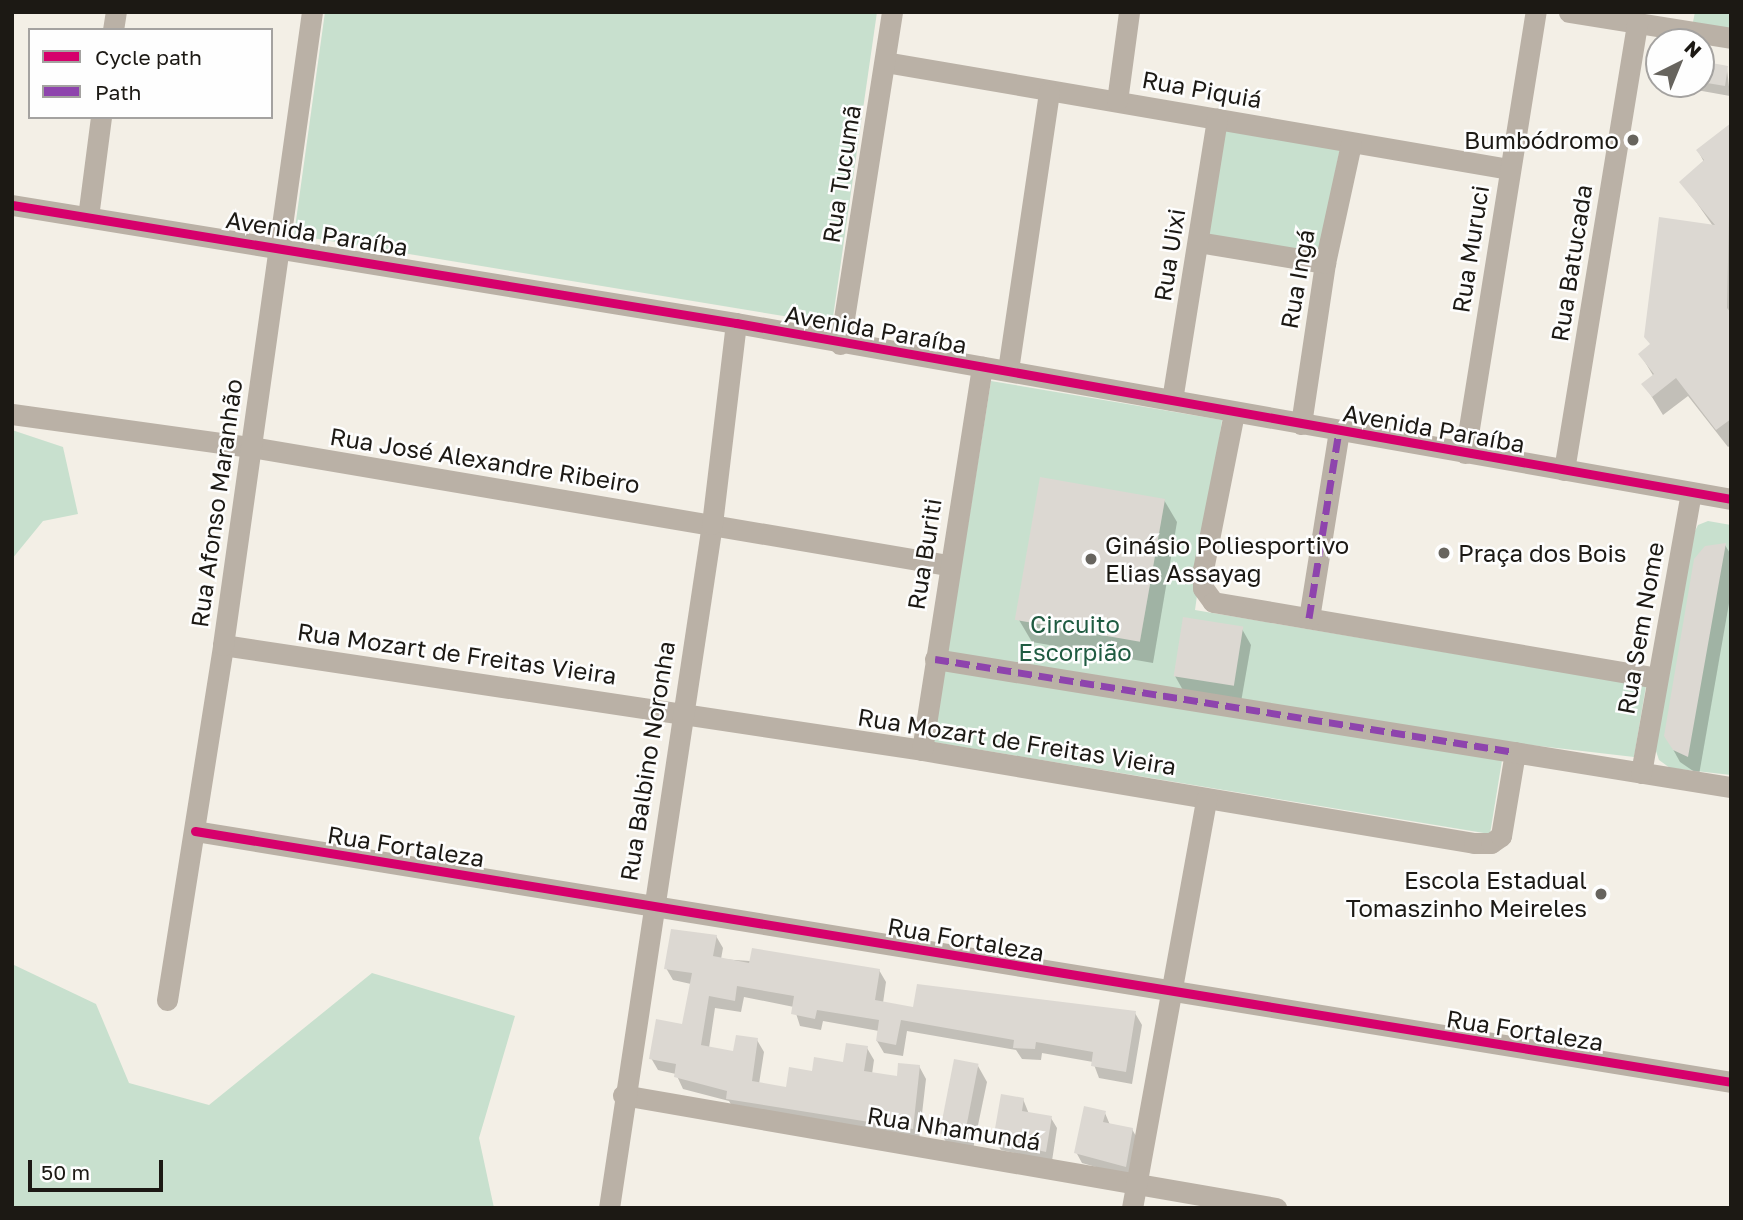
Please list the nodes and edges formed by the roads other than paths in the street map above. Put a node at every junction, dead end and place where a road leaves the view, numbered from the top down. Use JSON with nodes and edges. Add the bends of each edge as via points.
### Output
{"nodes":[{"id":1,"x":312,"y":12,"type":"edge"},
{"id":2,"x":892,"y":12,"type":"edge"},
{"id":3,"x":1129,"y":12,"type":"edge"},
{"id":4,"x":1536,"y":12,"type":"edge"},
{"id":5,"x":1569,"y":12,"type":"edge"},
{"id":6,"x":1688,"y":21,"type":"edge"},
{"id":7,"x":1637,"y":23,"type":"junction"},
{"id":8,"x":1731,"y":38,"type":"edge"},
{"id":9,"x":885,"y":62,"type":"junction"},
{"id":10,"x":1049,"y":92,"type":"junction"},
{"id":11,"x":1117,"y":101,"type":"junction"},
{"id":12,"x":101,"y":119,"type":"edge"},
{"id":13,"x":1217,"y":119,"type":"junction"},
{"id":14,"x":1351,"y":144,"type":"junction"},
{"id":15,"x":1509,"y":169,"type":"junction"},
{"id":16,"x":12,"y":205,"type":"edge"},
{"id":17,"x":88,"y":217,"type":"junction"},
{"id":18,"x":1198,"y":242,"type":"junction"},
{"id":19,"x":277,"y":245,"type":"junction"},
{"id":20,"x":1325,"y":263,"type":"junction"},
{"id":21,"x":736,"y":323,"type":"junction"},
{"id":22,"x":840,"y":344,"type":"junction"},
{"id":23,"x":982,"y":367,"type":"junction"},
{"id":24,"x":1008,"y":370,"type":"junction"},
{"id":25,"x":1172,"y":400,"type":"junction"},
{"id":26,"x":1234,"y":413,"type":"junction"},
{"id":27,"x":12,"y":414,"type":"edge"},
{"id":28,"x":1301,"y":424,"type":"junction"},
{"id":29,"x":1339,"y":431,"type":"junction"},
{"id":30,"x":251,"y":447,"type":"junction"},
{"id":31,"x":1465,"y":453,"type":"junction"},
{"id":32,"x":1564,"y":470,"type":"junction"},
{"id":33,"x":1691,"y":493,"type":"junction"},
{"id":34,"x":1731,"y":499,"type":"edge"},
{"id":35,"x":712,"y":524,"type":"junction"},
{"id":36,"x":948,"y":565,"type":"junction"},
{"id":37,"x":1309,"y":618,"type":"junction"},
{"id":38,"x":223,"y":645,"type":"junction"},
{"id":39,"x":935,"y":659,"type":"junction"},
{"id":40,"x":1657,"y":678,"type":"junction"},
{"id":41,"x":681,"y":713,"type":"junction"},
{"id":42,"x":922,"y":750,"type":"junction"},
{"id":43,"x":1516,"y":752,"type":"junction"},
{"id":44,"x":1641,"y":772,"type":"junction"},
{"id":45,"x":1731,"y":787,"type":"edge"},
{"id":46,"x":1206,"y":799,"type":"junction"},
{"id":47,"x":195,"y":831,"type":"junction"},
{"id":48,"x":651,"y":906,"type":"junction"},
{"id":49,"x":1171,"y":993,"type":"junction"},
{"id":50,"x":167,"y":1000,"type":"dead end"},
{"id":51,"x":1731,"y":1082,"type":"edge"},
{"id":52,"x":623,"y":1095,"type":"junction"},
{"id":53,"x":1136,"y":1184,"type":"junction"},
{"id":54,"x":608,"y":1208,"type":"edge"},
{"id":55,"x":1132,"y":1208,"type":"edge"},
{"id":56,"x":1276,"y":1208,"type":"edge"}],
"edges":[{"from":1,"to":19,"type":"street","name":"Rua Afonso Maranhão"},
{"from":2,"to":9,"type":"street","name":"Rua Tucumã"},
{"from":3,"to":11,"type":"street"},
{"from":4,"to":15,"type":"street","name":"Rua Muruci"},
{"from":5,"to":7,"type":"street"},
{"from":6,"to":7,"type":"street"},
{"from":6,"to":8,"type":"street"},
{"from":7,"to":32,"type":"street","name":"Rua Batucada"},
{"from":9,"to":10,"type":"street","name":"Rua Piquiá"},
{"from":9,"to":22,"type":"street","name":"Rua Tucumã"},
{"from":10,"to":11,"type":"street","name":"Rua Piquiá"},
{"from":10,"to":24,"type":"street"},
{"from":11,"to":13,"type":"street","name":"Rua Piquiá"},
{"from":12,"to":17,"type":"street"},
{"from":13,"to":14,"type":"street","name":"Rua Piquiá"},
{"from":13,"to":18,"type":"street","name":"Rua Uixi"},
{"from":14,"to":15,"type":"street","name":"Rua Piquiá"},
{"from":14,"to":20,"type":"street","name":"Rua Ingá"},
{"from":15,"to":31,"type":"street","name":"Rua Muruci"},
{"from":16,"to":17,"type":"street","name":"Avenida Paraíba"},
{"from":17,"to":19,"type":"street","name":"Avenida Paraíba"},
{"from":18,"to":20,"type":"street"},
{"from":18,"to":25,"type":"street","name":"Rua Uixi"},
{"from":19,"to":21,"type":"street","name":"Avenida Paraíba"},
{"from":19,"to":30,"type":"street","name":"Rua Afonso Maranhão"},
{"from":20,"to":28,"type":"street","name":"Rua Ingá"},
{"from":21,"to":22,"type":"street","name":"Avenida Paraíba"},
{"from":21,"to":35,"type":"street","name":"Rua Balbino Noronha"},
{"from":22,"to":23,"type":"street","name":"Avenida Paraíba"},
{"from":23,"to":24,"type":"street","name":"Avenida Paraíba"},
{"from":23,"to":36,"type":"street","name":"Rua Buriti"},
{"from":24,"to":25,"type":"street","name":"Avenida Paraíba"},
{"from":25,"to":26,"type":"street","name":"Avenida Paraíba"},
{"from":26,"to":28,"type":"street","name":"Avenida Paraíba"},
{"from":26,"to":37,"type":"street","via":[[1203,588],[1218,605]]},
{"from":27,"to":30,"type":"street","name":"Rua José Alexandre Ribeiro"},
{"from":28,"to":29,"type":"street","name":"Avenida Paraíba"},
{"from":29,"to":31,"type":"street","name":"Avenida Paraíba"},
{"from":29,"to":37,"type":"street"},
{"from":30,"to":35,"type":"street","name":"Rua José Alexandre Ribeiro"},
{"from":30,"to":38,"type":"street","name":"Rua Afonso Maranhão"},
{"from":31,"to":32,"type":"street","name":"Avenida Paraíba"},
{"from":32,"to":33,"type":"street","name":"Avenida Paraíba"},
{"from":33,"to":34,"type":"street","name":"Avenida Paraíba"},
{"from":33,"to":40,"type":"street","name":"Rua Sem Nome"},
{"from":35,"to":36,"type":"street","name":"Rua José Alexandre Ribeiro"},
{"from":35,"to":41,"type":"street","name":"Rua Balbino Noronha"},
{"from":36,"to":39,"type":"street","name":"Rua Buriti"},
{"from":37,"to":40,"type":"street"},
{"from":38,"to":41,"type":"street","name":"Rua Mozart de Freitas Vieira"},
{"from":38,"to":47,"type":"street","name":"Rua Afonso Maranhão"},
{"from":39,"to":42,"type":"street","name":"Rua Buriti"},
{"from":39,"to":43,"type":"street"},
{"from":40,"to":44,"type":"street","name":"Rua Sem Nome"},
{"from":41,"to":42,"type":"street","name":"Rua Mozart de Freitas Vieira"},
{"from":41,"to":48,"type":"street","name":"Rua Balbino Noronha"},
{"from":42,"to":46,"type":"street","name":"Rua Mozart de Freitas Vieira"},
{"from":43,"to":44,"type":"street"},
{"from":43,"to":46,"type":"street","name":"Rua Mozart de Freitas Vieira","via":[[1502,833],[1491,842]]},
{"from":44,"to":45,"type":"street"},
{"from":46,"to":49,"type":"street"},
{"from":47,"to":48,"type":"street","name":"Rua Fortaleza"},
{"from":47,"to":50,"type":"street","name":"Rua Afonso Maranhão"},
{"from":48,"to":49,"type":"street","name":"Rua Fortaleza"},
{"from":48,"to":52,"type":"street","name":"Rua Balbino Noronha"},
{"from":49,"to":51,"type":"street","name":"Rua Fortaleza"},
{"from":49,"to":53,"type":"street"},
{"from":52,"to":53,"type":"street","name":"Rua Nhamundá"},
{"from":52,"to":54,"type":"street","name":"Rua Balbino Noronha"},
{"from":53,"to":55,"type":"street"},
{"from":53,"to":56,"type":"street","name":"Rua Nhamundá"}]}
